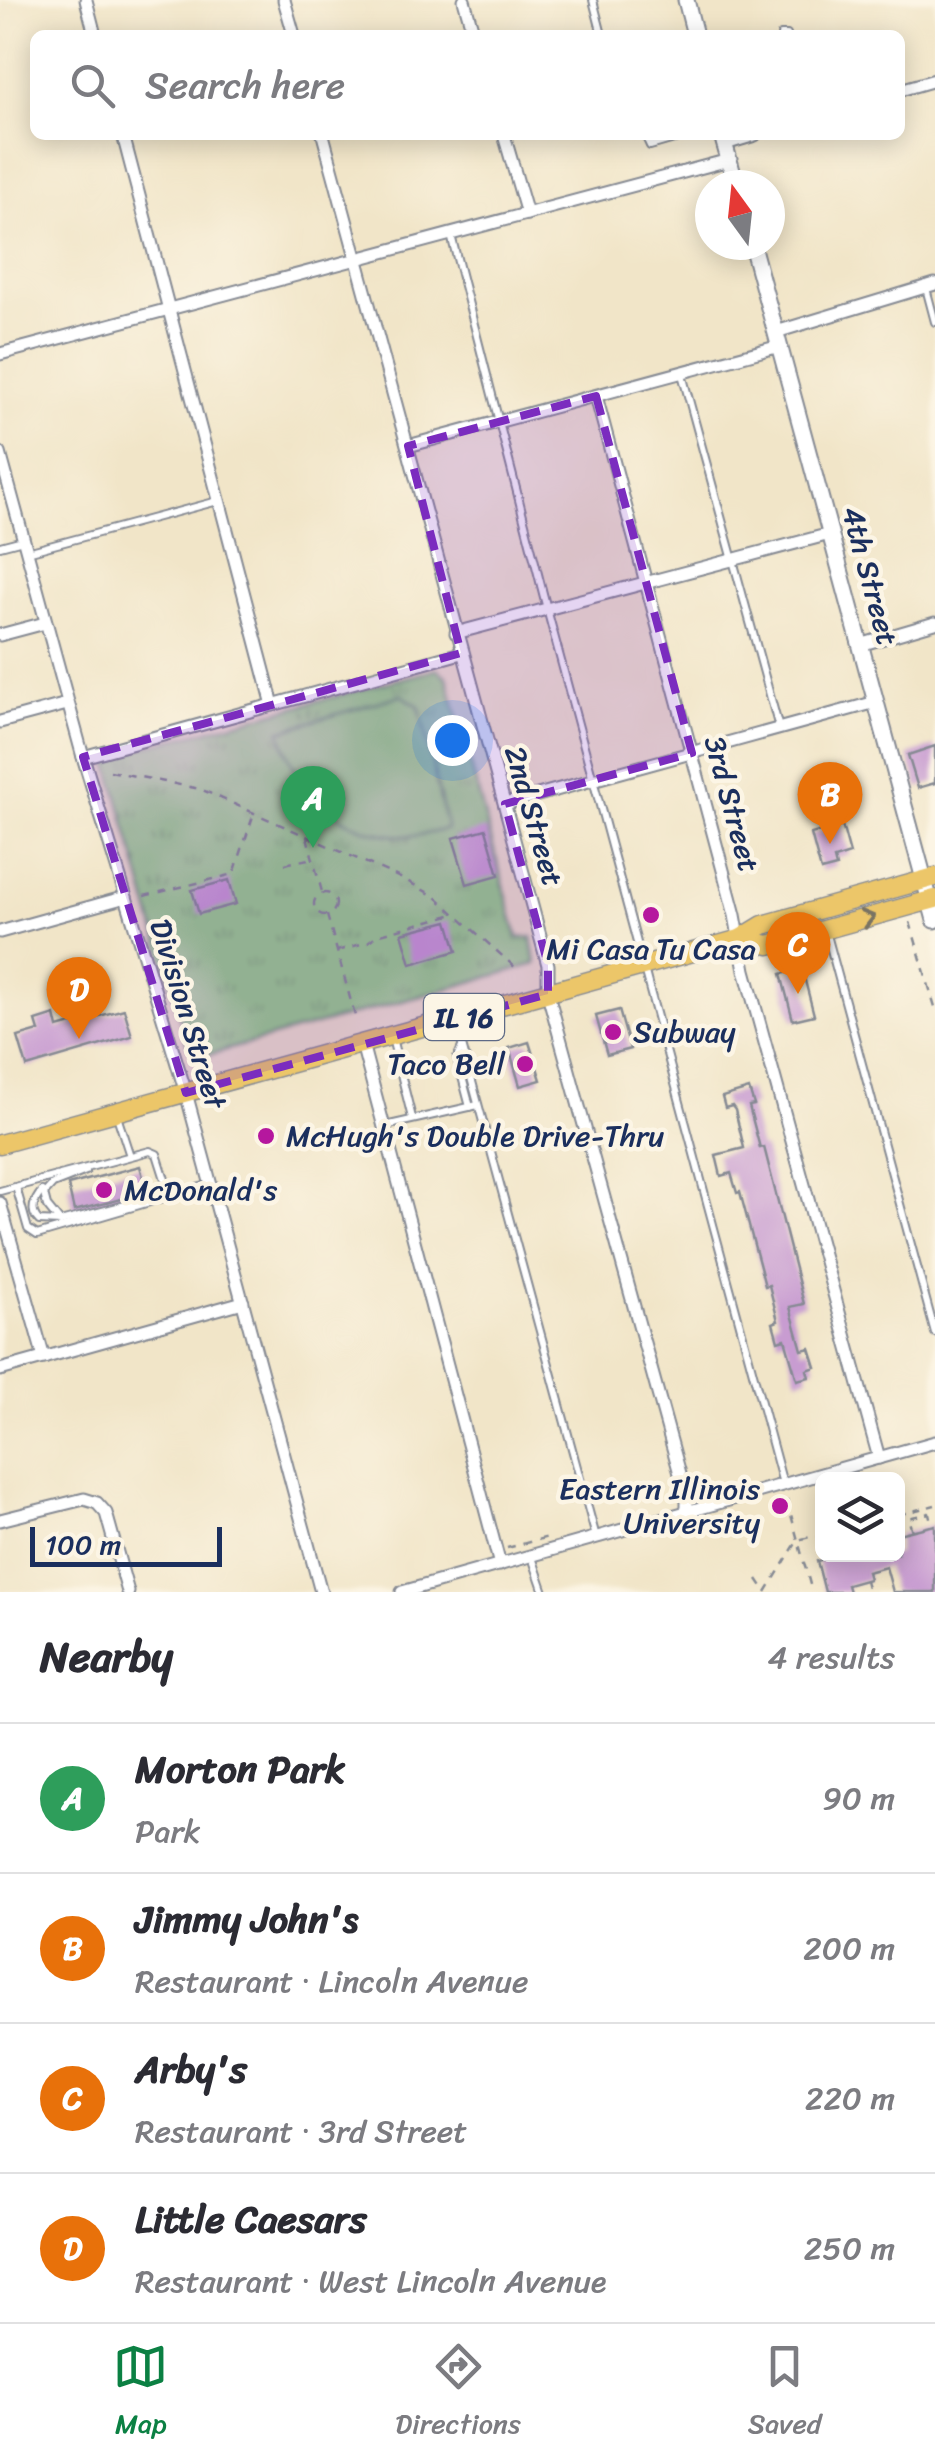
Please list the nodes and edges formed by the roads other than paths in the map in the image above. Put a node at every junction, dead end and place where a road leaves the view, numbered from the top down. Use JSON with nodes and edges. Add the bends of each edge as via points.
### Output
{"nodes":[{"id":1,"x":86,"y":0,"type":"edge"},
{"id":2,"x":284,"y":0,"type":"edge"},
{"id":3,"x":464,"y":0,"type":"edge"},
{"id":4,"x":593,"y":0,"type":"edge"},
{"id":5,"x":686,"y":0,"type":"edge"},
{"id":6,"x":95,"y":30,"type":"edge"},
{"id":7,"x":293,"y":30,"type":"edge"},
{"id":8,"x":473,"y":30,"type":"edge"},
{"id":9,"x":601,"y":30,"type":"edge"},
{"id":10,"x":694,"y":30,"type":"edge"},
{"id":11,"x":935,"y":80,"type":"edge"},
{"id":12,"x":905,"y":89,"type":"edge"},
{"id":13,"x":124,"y":140,"type":"edge"},
{"id":14,"x":323,"y":140,"type":"edge"},
{"id":15,"x":506,"y":140,"type":"edge"},
{"id":16,"x":647,"y":140,"type":"edge"},
{"id":17,"x":671,"y":140,"type":"edge"},
{"id":18,"x":725,"y":146,"type":"edge"},
{"id":19,"x":528,"y":214,"type":"junction"},
{"id":20,"x":450,"y":234,"type":"junction"},
{"id":21,"x":358,"y":259,"type":"junction"},
{"id":22,"x":756,"y":260,"type":"edge"},
{"id":23,"x":930,"y":285,"type":"edge"},
{"id":24,"x":170,"y":309,"type":"junction"},
{"id":25,"x":935,"y":322,"type":"edge"},
{"id":26,"x":778,"y":339,"type":"junction"},
{"id":27,"x":0,"y":354,"type":"edge"},
{"id":28,"x":682,"y":372,"type":"junction"},
{"id":29,"x":596,"y":396,"type":"junction"},
{"id":30,"x":500,"y":421,"type":"junction"},
{"id":31,"x":408,"y":446,"type":"junction"},
{"id":32,"x":1,"y":459,"type":"edge"},
{"id":33,"x":218,"y":501,"type":"junction"},
{"id":34,"x":830,"y":534,"type":"junction"},
{"id":35,"x":0,"y":546,"type":"edge"},
{"id":36,"x":25,"y":546,"type":"junction"},
{"id":37,"x":732,"y":560,"type":"junction"},
{"id":38,"x":646,"y":583,"type":"junction"},
{"id":39,"x":547,"y":609,"type":"junction"},
{"id":40,"x":45,"y":623,"type":"junction"},
{"id":41,"x":935,"y":623,"type":"edge"},
{"id":42,"x":456,"y":633,"type":"junction"},
{"id":43,"x":0,"y":635,"type":"edge"},
{"id":44,"x":860,"y":645,"type":"junction"},
{"id":45,"x":461,"y":652,"type":"junction"},
{"id":46,"x":876,"y":702,"type":"junction"},
{"id":47,"x":68,"y":704,"type":"junction"},
{"id":48,"x":273,"y":706,"type":"junction"},
{"id":49,"x":0,"y":722,"type":"edge"},
{"id":50,"x":780,"y":729,"type":"junction"},
{"id":51,"x":692,"y":753,"type":"junction"},
{"id":52,"x":82,"y":757,"type":"junction"},
{"id":53,"x":594,"y":780,"type":"junction"},
{"id":54,"x":505,"y":804,"type":"junction"},
{"id":55,"x":929,"y":878,"type":"edge"},
{"id":56,"x":126,"y":897,"type":"junction"},
{"id":57,"x":932,"y":900,"type":"edge"},
{"id":58,"x":935,"y":920,"type":"edge"},
{"id":59,"x":826,"y":930,"type":"junction"},
{"id":60,"x":0,"y":932,"type":"edge"},
{"id":61,"x":740,"y":939,"type":"junction"},
{"id":62,"x":643,"y":966,"type":"junction"},
{"id":63,"x":548,"y":994,"type":"junction"},
{"id":64,"x":455,"y":1020,"type":"junction"},
{"id":65,"x":391,"y":1036,"type":"junction"},
{"id":66,"x":362,"y":1044,"type":"junction"},
{"id":67,"x":186,"y":1092,"type":"junction"},
{"id":68,"x":474,"y":1106,"type":"junction"},
{"id":69,"x":116,"y":1112,"type":"junction"},
{"id":70,"x":412,"y":1118,"type":"junction"},
{"id":71,"x":384,"y":1126,"type":"junction"},
{"id":72,"x":0,"y":1144,"type":"edge"},
{"id":73,"x":130,"y":1156,"type":"junction"},
{"id":74,"x":90,"y":1167,"type":"junction"},
{"id":75,"x":211,"y":1184,"type":"junction"},
{"id":76,"x":16,"y":1187,"type":"junction"},
{"id":77,"x":47,"y":1188,"type":"junction"},
{"id":78,"x":0,"y":1191,"type":"edge"},
{"id":79,"x":170,"y":1195,"type":"junction"},
{"id":80,"x":0,"y":1203,"type":"edge"},
{"id":81,"x":149,"y":1204,"type":"junction"},
{"id":82,"x":60,"y":1222,"type":"junction"},
{"id":83,"x":3,"y":1228,"type":"edge"},
{"id":84,"x":243,"y":1302,"type":"junction"},
{"id":85,"x":935,"y":1333,"type":"edge"},
{"id":86,"x":44,"y":1358,"type":"junction"},
{"id":87,"x":0,"y":1370,"type":"edge"},
{"id":88,"x":935,"y":1442,"type":"edge"},
{"id":89,"x":879,"y":1458,"type":"junction"},
{"id":90,"x":783,"y":1485,"type":"junction"},
{"id":91,"x":687,"y":1512,"type":"junction"},
{"id":92,"x":0,"y":1520,"type":"edge"},
{"id":93,"x":596,"y":1539,"type":"junction"},
{"id":94,"x":532,"y":1556,"type":"junction"},
{"id":95,"x":500,"y":1564,"type":"junction"},
{"id":96,"x":128,"y":1592,"type":"edge"},
{"id":97,"x":321,"y":1592,"type":"edge"},
{"id":98,"x":402,"y":1592,"type":"edge"},
{"id":99,"x":544,"y":1592,"type":"edge"}],
"edges":[{"from":1,"to":6,"type":"street"},
{"from":2,"to":7,"type":"street"},
{"from":3,"to":8,"type":"street"},
{"from":4,"to":9,"type":"lane"},
{"from":5,"to":10,"type":"street"},
{"from":11,"to":12,"type":"street"},
{"from":13,"to":24,"type":"street"},
{"from":14,"to":21,"type":"street","name":"2nd Street"},
{"from":15,"to":19,"type":"street"},
{"from":16,"to":17,"type":"lane","via":[[650,146]]},
{"from":18,"to":19,"type":"street"},
{"from":19,"to":20,"type":"street"},
{"from":20,"to":21,"type":"street"},
{"from":20,"to":30,"type":"lane"},
{"from":21,"to":24,"type":"street"},
{"from":21,"to":31,"type":"street","name":"2nd Street"},
{"from":22,"to":26,"type":"street","name":"4th Street"},
{"from":23,"to":25,"type":"lane"},
{"from":23,"to":26,"type":"street"},
{"from":24,"to":27,"type":"street"},
{"from":24,"to":33,"type":"street"},
{"from":26,"to":28,"type":"street"},
{"from":26,"to":34,"type":"street","name":"4th Street"},
{"from":28,"to":29,"type":"street"},
{"from":28,"to":37,"type":"lane"},
{"from":29,"to":30,"type":"street"},
{"from":29,"to":38,"type":"street","name":"3rd Street"},
{"from":30,"to":31,"type":"street"},
{"from":30,"to":39,"type":"lane"},
{"from":31,"to":42,"type":"street","name":"2nd Street"},
{"from":32,"to":36,"type":"street","name":"Division Street"},
{"from":33,"to":36,"type":"lane"},
{"from":33,"to":48,"type":"street"},
{"from":34,"to":37,"type":"street"},
{"from":34,"to":44,"type":"street","name":"4th Street"},
{"from":35,"to":36,"type":"lane"},
{"from":36,"to":40,"type":"street","name":"Division Street"},
{"from":37,"to":38,"type":"street"},
{"from":37,"to":50,"type":"lane"},
{"from":38,"to":39,"type":"street"},
{"from":38,"to":51,"type":"street","name":"3rd Street"},
{"from":39,"to":42,"type":"street"},
{"from":39,"to":53,"type":"lane"},
{"from":40,"to":43,"type":"street"},
{"from":40,"to":47,"type":"street","name":"Division Street"},
{"from":41,"to":44,"type":"street"},
{"from":42,"to":45,"type":"street","name":"2nd Street"},
{"from":44,"to":46,"type":"street","name":"4th Street"},
{"from":45,"to":48,"type":"street"},
{"from":45,"to":54,"type":"street","name":"2nd Street"},
{"from":46,"to":50,"type":"street"},
{"from":46,"to":55,"type":"street","name":"4th Street"},
{"from":47,"to":49,"type":"street"},
{"from":47,"to":52,"type":"street","name":"Division Street"},
{"from":48,"to":52,"type":"street"},
{"from":50,"to":51,"type":"street"},
{"from":51,"to":53,"type":"street"},
{"from":51,"to":61,"type":"street","name":"3rd Street"},
{"from":52,"to":56,"type":"street","name":"Division Street"},
{"from":53,"to":54,"type":"street"},
{"from":53,"to":62,"type":"lane"},
{"from":54,"to":63,"type":"street","name":"2nd Street","via":[[548,964]]},
{"from":55,"to":57,"type":"street","name":"4th Street"},
{"from":55,"to":61,"type":"main road","number":"IL 16","via":[[763,925]]},
{"from":56,"to":60,"type":"street"},
{"from":56,"to":67,"type":"street","name":"Division Street"},
{"from":57,"to":58,"type":"street","name":"4th Street"},
{"from":59,"to":57,"type":"main road","number":"IL 16","one_way":true},
{"from":59,"to":61,"type":"main road","number":"IL 16","via":[[768,945]]},
{"from":59,"to":85,"type":"lane"},
{"from":61,"to":62,"type":"main road","number":"IL 16"},
{"from":61,"to":89,"type":"street","name":"3rd Street"},
{"from":62,"to":63,"type":"main road","number":"IL 16"},
{"from":62,"to":90,"type":"lane"},
{"from":63,"to":64,"type":"main road","number":"IL 16"},
{"from":63,"to":91,"type":"street","name":"2nd Street"},
{"from":64,"to":65,"type":"main road","number":"IL 16"},
{"from":64,"to":68,"type":"lane"},
{"from":65,"to":66,"type":"main road","number":"IL 16"},
{"from":65,"to":70,"type":"lane"},
{"from":66,"to":67,"type":"main road","number":"IL 16"},
{"from":66,"to":71,"type":"street"},
{"from":67,"to":69,"type":"main road","number":"IL 16"},
{"from":67,"to":75,"type":"street","name":"Division Street"},
{"from":68,"to":70,"type":"lane"},
{"from":68,"to":93,"type":"lane"},
{"from":69,"to":72,"type":"main road","number":"IL 16"},
{"from":69,"to":73,"type":"lane"},
{"from":70,"to":71,"type":"lane"},
{"from":71,"to":95,"type":"street"},
{"from":73,"to":74,"type":"lane"},
{"from":73,"to":79,"type":"lane","via":[[156,1154]]},
{"from":74,"to":76,"type":"lane"},
{"from":74,"to":77,"type":"lane"},
{"from":75,"to":79,"type":"lane"},
{"from":75,"to":84,"type":"street","name":"Division Street"},
{"from":76,"to":78,"type":"lane"},
{"from":76,"to":81,"type":"lane","via":[[36,1235]]},
{"from":77,"to":82,"type":"lane","via":[[44,1199]]},
{"from":77,"to":82,"type":"lane","via":[[37,1197],[34,1216]]},
{"from":79,"to":81,"type":"lane"},
{"from":80,"to":83,"type":"street"},
{"from":81,"to":82,"type":"lane"},
{"from":83,"to":86,"type":"street"},
{"from":84,"to":86,"type":"street"},
{"from":84,"to":97,"type":"street","name":"Division Street"},
{"from":86,"to":87,"type":"street"},
{"from":88,"to":89,"type":"street"},
{"from":89,"to":90,"type":"street"},
{"from":90,"to":91,"type":"street"},
{"from":91,"to":93,"type":"street"},
{"from":92,"to":96,"type":"street","via":[[97,1502]]},
{"from":93,"to":94,"type":"street"},
{"from":94,"to":95,"type":"street"},
{"from":94,"to":99,"type":"lane"},
{"from":95,"to":98,"type":"street"}]}
